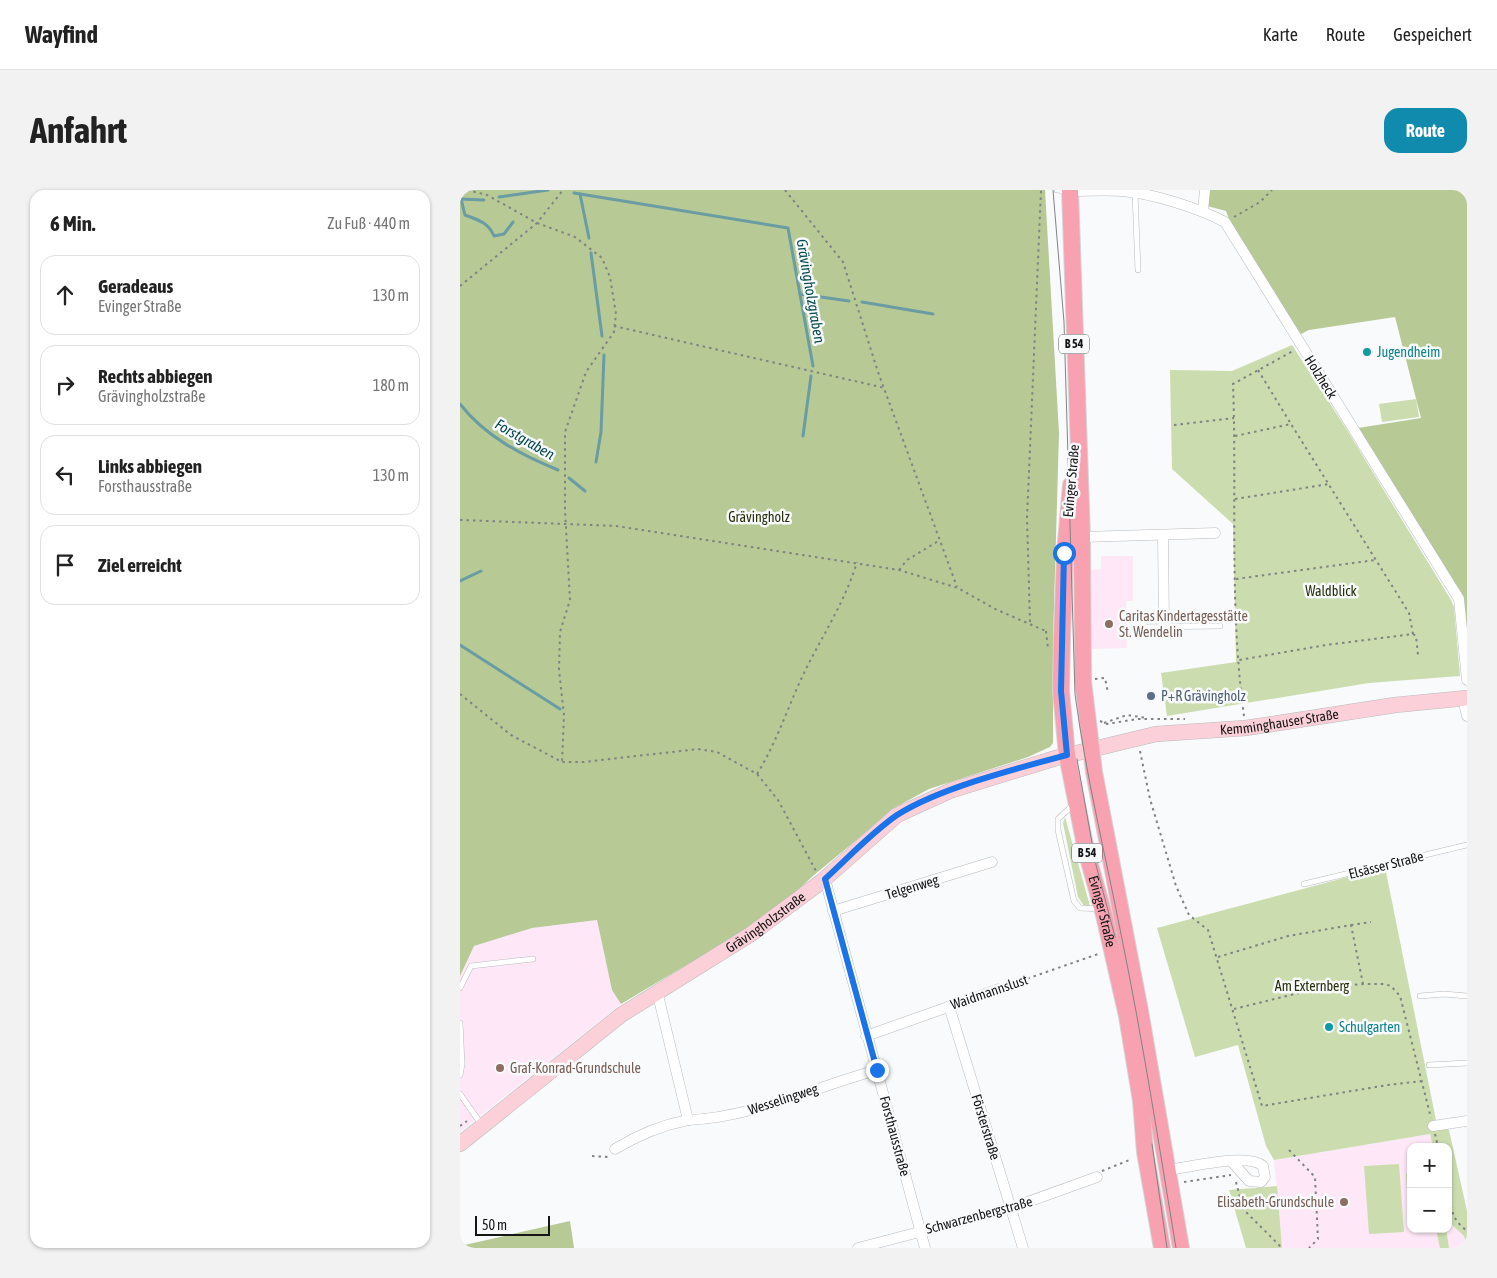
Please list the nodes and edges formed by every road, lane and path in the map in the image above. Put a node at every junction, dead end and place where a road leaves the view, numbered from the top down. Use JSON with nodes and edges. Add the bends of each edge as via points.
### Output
{"nodes":[{"id":1,"x":467,"y":190,"type":"edge"},
{"id":2,"x":564,"y":190,"type":"edge"},
{"id":3,"x":785,"y":190,"type":"edge"},
{"id":4,"x":1041,"y":190,"type":"edge"},
{"id":5,"x":1066,"y":190,"type":"edge"},
{"id":6,"x":1206,"y":190,"type":"edge"},
{"id":7,"x":1272,"y":190,"type":"edge"},
{"id":8,"x":1135,"y":193,"type":"junction"},
{"id":9,"x":1203,"y":211,"type":"junction"},
{"id":10,"x":1225,"y":222,"type":"junction"},
{"id":11,"x":537,"y":223,"type":"junction"},
{"id":12,"x":1138,"y":270,"type":"dead end"},
{"id":13,"x":460,"y":286,"type":"edge"},
{"id":14,"x":614,"y":326,"type":"junction"},
{"id":15,"x":1302,"y":347,"type":"junction"},
{"id":16,"x":1258,"y":370,"type":"junction"},
{"id":17,"x":885,"y":388,"type":"junction"},
{"id":18,"x":1234,"y":418,"type":"junction"},
{"id":19,"x":1291,"y":424,"type":"junction"},
{"id":20,"x":1174,"y":425,"type":"dead end"},
{"id":21,"x":1235,"y":436,"type":"junction"},
{"id":22,"x":1329,"y":484,"type":"junction"},
{"id":23,"x":1235,"y":499,"type":"junction"},
{"id":24,"x":460,"y":520,"type":"edge"},
{"id":25,"x":566,"y":523,"type":"junction"},
{"id":26,"x":1215,"y":533,"type":"dead end"},
{"id":27,"x":1163,"y":535,"type":"junction"},
{"id":28,"x":1074,"y":538,"type":"junction"},
{"id":29,"x":940,"y":540,"type":"junction"},
{"id":30,"x":1375,"y":560,"type":"junction"},
{"id":31,"x":857,"y":562,"type":"junction"},
{"id":32,"x":899,"y":570,"type":"junction"},
{"id":33,"x":1236,"y":579,"type":"junction"},
{"id":34,"x":958,"y":588,"type":"junction"},
{"id":35,"x":1030,"y":622,"type":"junction"},
{"id":36,"x":1220,"y":626,"type":"dead end"},
{"id":37,"x":1139,"y":627,"type":"dead end"},
{"id":38,"x":1164,"y":627,"type":"junction"},
{"id":39,"x":1413,"y":634,"type":"junction"},
{"id":40,"x":1062,"y":638,"type":"junction"},
{"id":41,"x":1418,"y":654,"type":"dead end"},
{"id":42,"x":1239,"y":660,"type":"junction"},
{"id":43,"x":1090,"y":680,"type":"dead end"},
{"id":44,"x":1467,"y":680,"type":"edge"},
{"id":45,"x":1108,"y":693,"type":"dead end"},
{"id":46,"x":460,"y":694,"type":"edge"},
{"id":47,"x":1465,"y":698,"type":"edge"},
{"id":48,"x":1467,"y":716,"type":"edge"},
{"id":49,"x":1245,"y":717,"type":"dead end"},
{"id":50,"x":1149,"y":718,"type":"junction"},
{"id":51,"x":1154,"y":718,"type":"dead end"},
{"id":52,"x":1138,"y":738,"type":"junction"},
{"id":53,"x":1091,"y":749,"type":"junction"},
{"id":54,"x":1067,"y":755,"type":"junction"},
{"id":55,"x":562,"y":762,"type":"junction"},
{"id":56,"x":757,"y":774,"type":"junction"},
{"id":57,"x":1075,"y":803,"type":"junction"},
{"id":58,"x":1467,"y":845,"type":"edge"},
{"id":59,"x":992,"y":862,"type":"dead end"},
{"id":60,"x":823,"y":880,"type":"junction"},
{"id":61,"x":1304,"y":884,"type":"dead end"},
{"id":62,"x":1102,"y":908,"type":"junction"},
{"id":63,"x":833,"y":910,"type":"junction"},
{"id":64,"x":1371,"y":922,"type":"dead end"},
{"id":65,"x":1351,"y":925,"type":"junction"},
{"id":66,"x":1112,"y":949,"type":"junction"},
{"id":67,"x":1217,"y":957,"type":"junction"},
{"id":68,"x":533,"y":959,"type":"dead end"},
{"id":69,"x":1363,"y":984,"type":"junction"},
{"id":70,"x":460,"y":988,"type":"edge"},
{"id":71,"x":999,"y":989,"type":"joint"},
{"id":72,"x":657,"y":991,"type":"junction"},
{"id":73,"x":1420,"y":996,"type":"dead end"},
{"id":74,"x":1467,"y":996,"type":"edge"},
{"id":75,"x":949,"y":1006,"type":"junction"},
{"id":76,"x":1234,"y":1009,"type":"junction"},
{"id":77,"x":460,"y":1023,"type":"edge"},
{"id":78,"x":866,"y":1036,"type":"junction"},
{"id":79,"x":1467,"y":1063,"type":"edge"},
{"id":80,"x":1429,"y":1065,"type":"dead end"},
{"id":81,"x":877,"y":1070,"type":"junction"},
{"id":82,"x":460,"y":1075,"type":"edge"},
{"id":83,"x":1423,"y":1082,"type":"junction"},
{"id":84,"x":460,"y":1094,"type":"edge"},
{"id":85,"x":688,"y":1120,"type":"junction"},
{"id":86,"x":1467,"y":1121,"type":"edge"},
{"id":87,"x":483,"y":1126,"type":"junction"},
{"id":88,"x":1433,"y":1126,"type":"joint"},
{"id":89,"x":460,"y":1144,"type":"edge"},
{"id":90,"x":1290,"y":1150,"type":"dead end"},
{"id":91,"x":612,"y":1153,"type":"joint"},
{"id":92,"x":592,"y":1156,"type":"dead end"},
{"id":93,"x":1141,"y":1157,"type":"dead end"},
{"id":94,"x":1232,"y":1162,"type":"dead end"},
{"id":95,"x":1168,"y":1170,"type":"junction"},
{"id":96,"x":1097,"y":1177,"type":"joint"},
{"id":97,"x":1178,"y":1183,"type":"dead end"},
{"id":98,"x":1011,"y":1208,"type":"junction"},
{"id":99,"x":1452,"y":1215,"type":"edge"},
{"id":100,"x":920,"y":1231,"type":"junction"},
{"id":101,"x":1467,"y":1231,"type":"edge"},
{"id":102,"x":1279,"y":1247,"type":"edge"},
{"id":103,"x":858,"y":1248,"type":"edge"},
{"id":104,"x":925,"y":1248,"type":"edge"},
{"id":105,"x":1023,"y":1248,"type":"edge"},
{"id":106,"x":1162,"y":1248,"type":"edge"},
{"id":107,"x":1181,"y":1248,"type":"edge"},
{"id":108,"x":1309,"y":1248,"type":"edge"}],
"edges":[{"from":1,"to":11,"type":"path","via":[[487,195]]},
{"from":2,"to":11,"type":"path"},
{"from":3,"to":17,"type":"path","via":[[843,262]]},
{"from":4,"to":35,"type":"path","via":[[1027,518]]},
{"from":5,"to":8,"type":"street"},
{"from":5,"to":28,"type":"main road","name":"Evinger Straße","number":"B 54","via":[[1076,423]]},
{"from":6,"to":9,"type":"street"},
{"from":7,"to":10,"type":"path","via":[[1260,202]]},
{"from":8,"to":9,"type":"street"},
{"from":8,"to":12,"type":"lane"},
{"from":9,"to":10,"type":"street"},
{"from":10,"to":15,"type":"street","name":"Holzheck"},
{"from":11,"to":13,"type":"path"},
{"from":11,"to":14,"type":"path","via":[[575,237],[602,258],[610,277],[616,314]]},
{"from":14,"to":17,"type":"path"},
{"from":14,"to":25,"type":"path","via":[[614,332],[586,372],[565,432]]},
{"from":15,"to":16,"type":"path"},
{"from":15,"to":44,"type":"street","name":"Holzheck","via":[[1459,599]]},
{"from":16,"to":18,"type":"path","via":[[1233,384]]},
{"from":16,"to":19,"type":"path"},
{"from":17,"to":29,"type":"path"},
{"from":18,"to":20,"type":"path"},
{"from":18,"to":21,"type":"path"},
{"from":19,"to":21,"type":"path"},
{"from":19,"to":22,"type":"path"},
{"from":21,"to":23,"type":"path"},
{"from":22,"to":23,"type":"path"},
{"from":22,"to":30,"type":"path"},
{"from":23,"to":33,"type":"path"},
{"from":24,"to":25,"type":"path"},
{"from":25,"to":31,"type":"path","via":[[688,535]]},
{"from":25,"to":55,"type":"path","via":[[570,600],[560,641],[559,670],[564,715]]},
{"from":26,"to":27,"type":"street"},
{"from":27,"to":28,"type":"street"},
{"from":27,"to":38,"type":"street"},
{"from":28,"to":40,"type":"main road","name":"Evinger Straße","number":"B 54"},
{"from":28,"to":53,"type":"main road","name":"Evinger Straße","number":"B 54","via":[[1083,681]]},
{"from":29,"to":32,"type":"path","via":[[907,560]]},
{"from":29,"to":34,"type":"path"},
{"from":30,"to":33,"type":"path"},
{"from":30,"to":39,"type":"path","via":[[1408,613]]},
{"from":31,"to":32,"type":"path"},
{"from":31,"to":56,"type":"path","via":[[844,600],[814,653],[783,726]]},
{"from":32,"to":34,"type":"path"},
{"from":33,"to":42,"type":"path"},
{"from":34,"to":35,"type":"path","via":[[995,609]]},
{"from":35,"to":40,"type":"path"},
{"from":36,"to":38,"type":"lane"},
{"from":37,"to":38,"type":"lane"},
{"from":39,"to":41,"type":"path"},
{"from":39,"to":42,"type":"path"},
{"from":40,"to":54,"type":"main road","name":"Evinger Straße","number":"B 54","via":[[1061,691]]},
{"from":42,"to":49,"type":"path"},
{"from":43,"to":45,"type":"path","via":[[1105,678]]},
{"from":46,"to":55,"type":"path","via":[[511,734]]},
{"from":47,"to":48,"type":"street"},
{"from":47,"to":52,"type":"main road","name":"Kemminghauser Straße","via":[[1395,705],[1246,728],[1169,732]]},
{"from":50,"to":50,"type":"path","via":[[1127,715],[1103,723]]},
{"from":50,"to":51,"type":"path"},
{"from":52,"to":53,"type":"main road","name":"Kemminghauser Straße"},
{"from":52,"to":67,"type":"path","via":[[1150,799],[1176,886],[1188,915],[1208,930]]},
{"from":53,"to":54,"type":"main road","name":"Grävingholzstraße"},
{"from":53,"to":95,"type":"main road","name":"Evinger Straße","number":"B 54"},
{"from":54,"to":57,"type":"main road","name":"Evinger Straße","number":"B 54"},
{"from":54,"to":60,"type":"main road","name":"Grävingholzstraße","via":[[952,790],[914,806],[897,815]]},
{"from":55,"to":56,"type":"path","via":[[698,750],[717,752]]},
{"from":56,"to":60,"type":"path","via":[[778,800]]},
{"from":57,"to":62,"type":"main road","name":"Evinger Straße","number":"B 54"},
{"from":57,"to":62,"type":"lane","via":[[1058,819],[1074,901],[1080,908]]},
{"from":58,"to":61,"type":"lane","name":"Elsässer Straße"},
{"from":59,"to":63,"type":"street","name":"Telgenweg"},
{"from":60,"to":63,"type":"street","name":"Forsthausstraße"},
{"from":60,"to":72,"type":"main road","name":"Grävingholzstraße","via":[[751,934]]},
{"from":62,"to":66,"type":"main road","name":"Evinger Straße","number":"B 54"},
{"from":63,"to":78,"type":"street","name":"Forsthausstraße"},
{"from":64,"to":65,"type":"path"},
{"from":65,"to":67,"type":"path","via":[[1288,936]]},
{"from":65,"to":69,"type":"path"},
{"from":66,"to":71,"type":"path","name":"Waidmannslust"},
{"from":66,"to":106,"type":"main road","name":"Evinger Straße","number":"B 54","via":[[1137,1069],[1145,1152]]},
{"from":67,"to":76,"type":"path"},
{"from":68,"to":70,"type":"lane","via":[[471,966]]},
{"from":69,"to":76,"type":"path","via":[[1300,992]]},
{"from":69,"to":83,"type":"path","via":[[1391,986],[1400,996]]},
{"from":71,"to":75,"type":"street","name":"Waidmannslust"},
{"from":72,"to":85,"type":"street"},
{"from":72,"to":87,"type":"main road","name":"Grävingholzstraße","via":[[621,1015]]},
{"from":73,"to":74,"type":"lane"},
{"from":75,"to":78,"type":"street","name":"Waidmannslust"},
{"from":75,"to":98,"type":"street","name":"Försterstraße"},
{"from":76,"to":83,"type":"path","via":[[1262,1106]]},
{"from":77,"to":82,"type":"lane"},
{"from":78,"to":81,"type":"street","name":"Forsthausstraße"},
{"from":79,"to":80,"type":"lane"},
{"from":81,"to":85,"type":"street","name":"Wesselingweg","via":[[738,1114]]},
{"from":81,"to":100,"type":"street","name":"Forsthausstraße"},
{"from":83,"to":88,"type":"path"},
{"from":84,"to":87,"type":"lane"},
{"from":85,"to":91,"type":"street","name":"Wesselingweg","via":[[668,1124],[630,1140]]},
{"from":86,"to":88,"type":"street"},
{"from":87,"to":89,"type":"main road","name":"Grävingholzstraße"},
{"from":90,"to":108,"type":"path","via":[[1314,1177],[1318,1239]]},
{"from":91,"to":92,"type":"path"},
{"from":93,"to":96,"type":"path","via":[[1104,1169]]},
{"from":94,"to":95,"type":"street"},
{"from":95,"to":107,"type":"main road","name":"Evinger Straße","number":"B 54"},
{"from":96,"to":98,"type":"street","name":"Schwarzenbergstraße"},
{"from":97,"to":102,"type":"path","via":[[1234,1177],[1243,1209]]},
{"from":98,"to":100,"type":"street","name":"Schwarzenbergstraße"},
{"from":98,"to":105,"type":"street","name":"Försterstraße"},
{"from":99,"to":101,"type":"path","via":[[1456,1223]]},
{"from":100,"to":103,"type":"street","name":"Schwarzenbergstraße"},
{"from":100,"to":104,"type":"street","name":"Forsthausstraße"}]}
